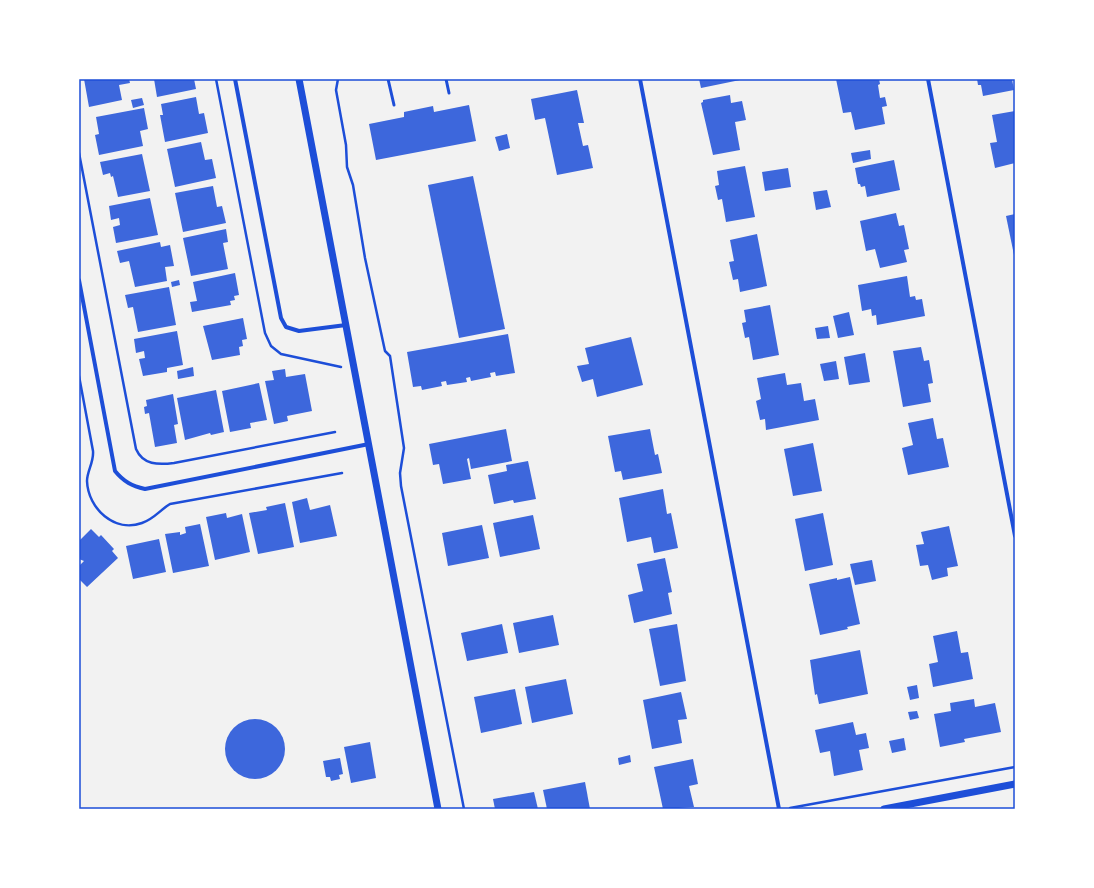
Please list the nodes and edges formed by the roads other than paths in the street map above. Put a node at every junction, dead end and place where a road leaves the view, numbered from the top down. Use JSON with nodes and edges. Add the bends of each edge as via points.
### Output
{"nodes":[{"id":1,"x":235,"y":79,"type":"edge"},
{"id":2,"x":299,"y":79,"type":"edge"},
{"id":3,"x":388,"y":79,"type":"edge"},
{"id":4,"x":446,"y":79,"type":"edge"},
{"id":5,"x":640,"y":79,"type":"edge"},
{"id":6,"x":928,"y":79,"type":"edge"},
{"id":7,"x":449,"y":93,"type":"dead end"},
{"id":8,"x":394,"y":105,"type":"dead end"},
{"id":9,"x":79,"y":280,"type":"edge"},
{"id":10,"x":346,"y":325,"type":"junction"},
{"id":11,"x":368,"y":444,"type":"junction"},
{"id":12,"x":1015,"y":536,"type":"edge"},
{"id":13,"x":1015,"y":784,"type":"edge"},
{"id":14,"x":438,"y":809,"type":"edge"},
{"id":15,"x":779,"y":809,"type":"edge"},
{"id":16,"x":884,"y":809,"type":"edge"}],
"edges":[{"from":1,"to":10,"type":"street","via":[[281,318],[286,327],[299,332]]},
{"from":2,"to":10,"type":"street"},
{"from":3,"to":8,"type":"lane"},
{"from":4,"to":7,"type":"lane"},
{"from":5,"to":15,"type":"street"},
{"from":6,"to":12,"type":"street"},
{"from":9,"to":11,"type":"street","via":[[115,471],[133,486],[145,488]]},
{"from":10,"to":11,"type":"street"},
{"from":11,"to":14,"type":"street"},
{"from":13,"to":16,"type":"street"}]}
